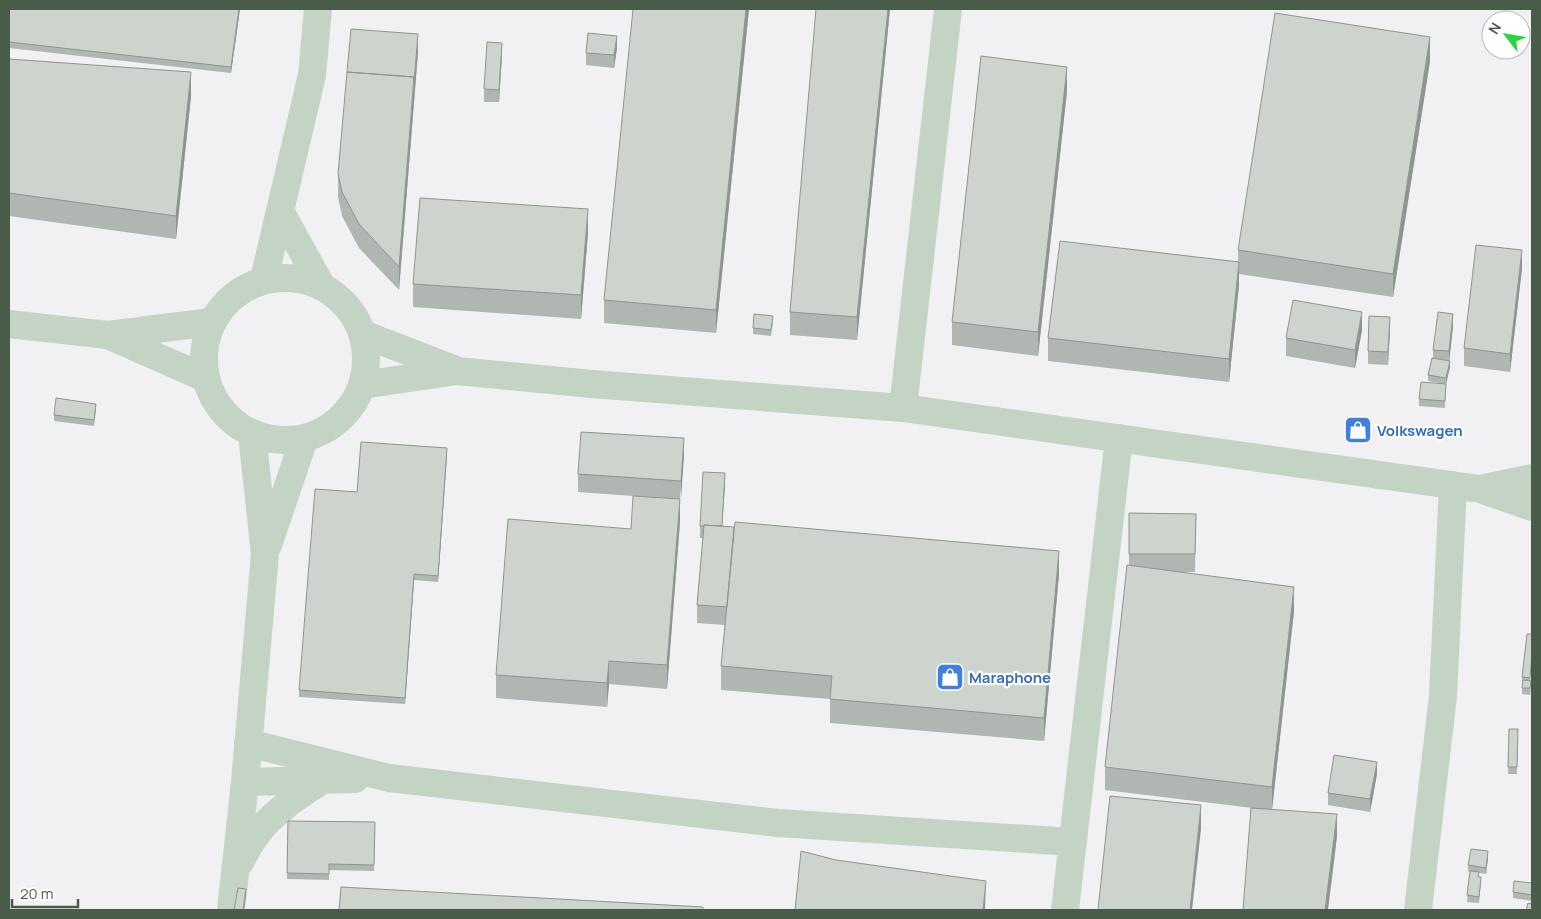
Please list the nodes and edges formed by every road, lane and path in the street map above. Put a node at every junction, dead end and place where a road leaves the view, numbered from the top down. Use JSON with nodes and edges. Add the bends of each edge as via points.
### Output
{"nodes":[{"id":1,"x":318,"y":9,"type":"edge"},
{"id":2,"x":948,"y":9,"type":"edge"},
{"id":3,"x":280,"y":211,"type":"junction"},
{"id":4,"x":264,"y":279,"type":"junction"},
{"id":5,"x":321,"y":285,"type":"junction"},
{"id":6,"x":211,"y":322,"type":"junction"},
{"id":7,"x":9,"y":324,"type":"edge"},
{"id":8,"x":362,"y":334,"type":"junction"},
{"id":9,"x":108,"y":335,"type":"junction"},
{"id":10,"x":457,"y":370,"type":"junction"},
{"id":11,"x":205,"y":378,"type":"junction"},
{"id":12,"x":362,"y":385,"type":"junction"},
{"id":13,"x":903,"y":408,"type":"junction"},
{"id":14,"x":252,"y":434,"type":"junction"},
{"id":15,"x":304,"y":438,"type":"junction"},
{"id":16,"x":1119,"y":438,"type":"junction"},
{"id":17,"x":1532,"y":478,"type":"edge"},
{"id":18,"x":1454,"y":485,"type":"junction"},
{"id":19,"x":1480,"y":489,"type":"junction"},
{"id":20,"x":1532,"y":507,"type":"edge"},
{"id":21,"x":265,"y":554,"type":"junction"},
{"id":22,"x":248,"y":743,"type":"junction"},
{"id":23,"x":389,"y":778,"type":"junction"},
{"id":24,"x":322,"y":780,"type":"junction"},
{"id":25,"x":246,"y":782,"type":"junction"},
{"id":26,"x":1073,"y":842,"type":"junction"},
{"id":27,"x":236,"y":870,"type":"junction"},
{"id":28,"x":231,"y":910,"type":"edge"},
{"id":29,"x":1065,"y":910,"type":"edge"},
{"id":30,"x":1418,"y":910,"type":"edge"}],
"edges":[{"from":1,"to":3,"type":"lane","via":[[312,75]]},
{"from":2,"to":13,"type":"lane"},
{"from":3,"to":4,"type":"lane"},
{"from":3,"to":5,"type":"lane"},
{"from":4,"to":5,"type":"lane","via":[[293,277]]},
{"from":4,"to":6,"type":"lane","via":[[243,288],[224,303]]},
{"from":5,"to":8,"type":"lane","via":[[340,297]]},
{"from":6,"to":9,"type":"lane"},
{"from":6,"to":11,"type":"lane","via":[[203,349]]},
{"from":7,"to":9,"type":"lane"},
{"from":8,"to":10,"type":"lane"},
{"from":8,"to":12,"type":"lane","via":[[366,359]]},
{"from":9,"to":11,"type":"lane"},
{"from":10,"to":12,"type":"lane"},
{"from":10,"to":13,"type":"lane"},
{"from":11,"to":14,"type":"lane","via":[[214,401],[231,421]]},
{"from":12,"to":15,"type":"lane","via":[[349,409],[329,428]]},
{"from":13,"to":16,"type":"lane"},
{"from":14,"to":15,"type":"lane","via":[[269,440]]},
{"from":14,"to":21,"type":"lane"},
{"from":15,"to":21,"type":"lane"},
{"from":16,"to":18,"type":"lane"},
{"from":16,"to":26,"type":"lane"},
{"from":17,"to":19,"type":"lane"},
{"from":18,"to":19,"type":"lane"},
{"from":18,"to":30,"type":"lane","via":[[1443,696]]},
{"from":19,"to":20,"type":"lane"},
{"from":21,"to":22,"type":"lane"},
{"from":22,"to":23,"type":"lane"},
{"from":22,"to":25,"type":"lane"},
{"from":23,"to":24,"type":"lane"},
{"from":23,"to":26,"type":"lane","via":[[778,824]]},
{"from":24,"to":25,"type":"lane"},
{"from":24,"to":27,"type":"lane","via":[[276,813],[256,835]]},
{"from":25,"to":27,"type":"lane"},
{"from":26,"to":29,"type":"lane"},
{"from":27,"to":28,"type":"lane"}]}
